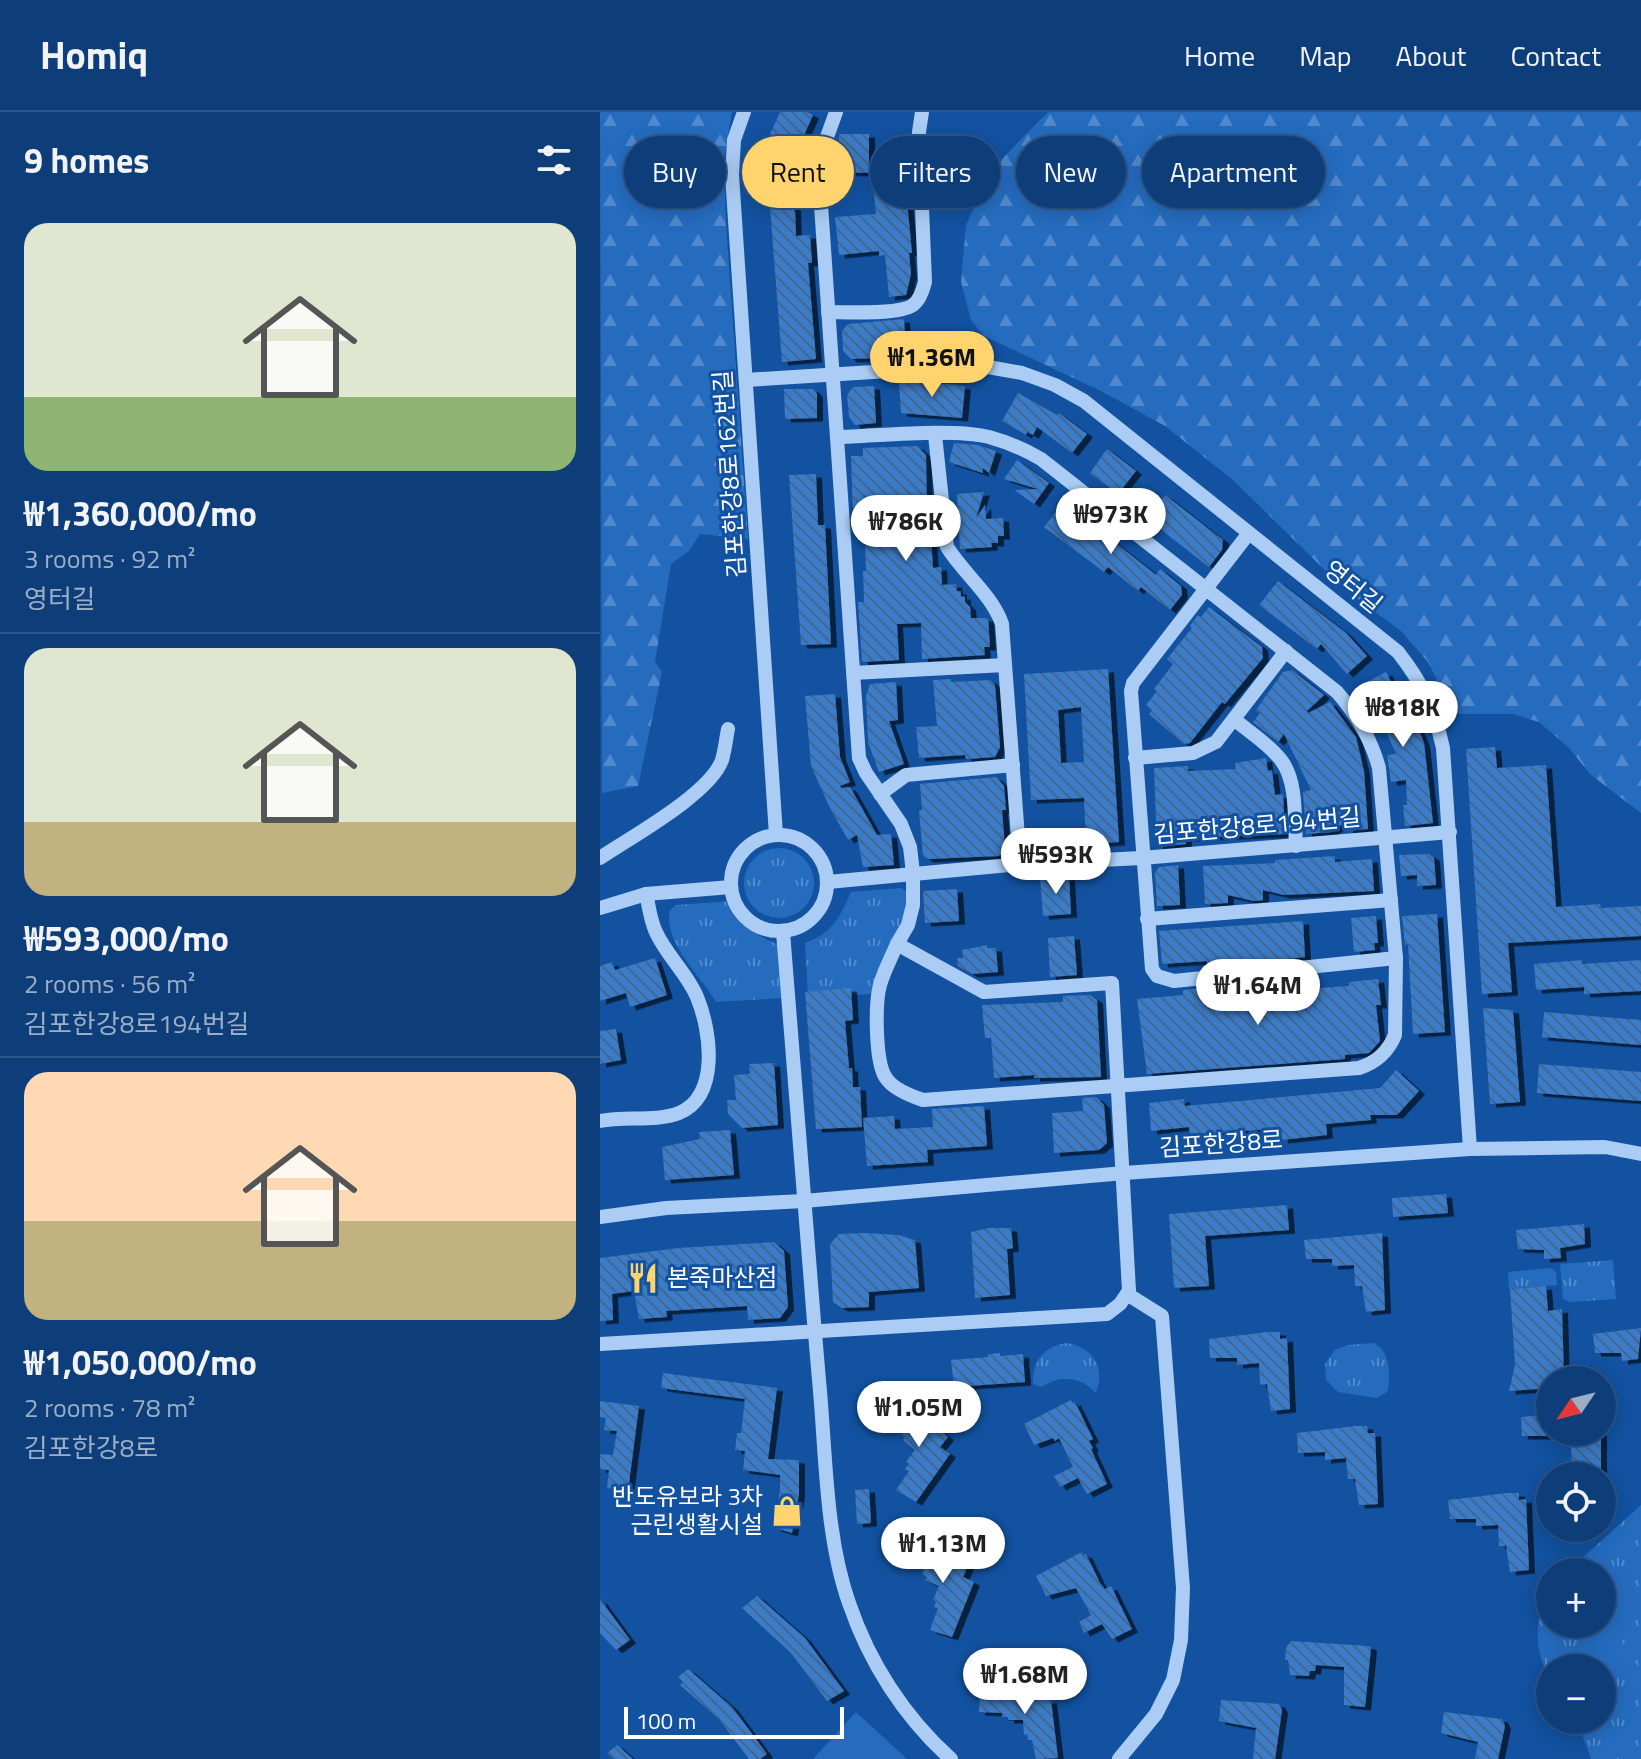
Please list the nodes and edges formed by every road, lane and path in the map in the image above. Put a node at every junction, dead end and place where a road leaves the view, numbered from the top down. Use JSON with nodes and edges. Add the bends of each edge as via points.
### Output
{"nodes":[{"id":1,"x":744,"y":112,"type":"edge"},
{"id":2,"x":836,"y":112,"type":"edge"},
{"id":3,"x":922,"y":112,"type":"edge"},
{"id":4,"x":828,"y":312,"type":"junction"},
{"id":5,"x":832,"y":376,"type":"junction"},
{"id":6,"x":746,"y":380,"type":"junction"},
{"id":7,"x":935,"y":435,"type":"junction"},
{"id":8,"x":837,"y":437,"type":"junction"},
{"id":9,"x":1249,"y":533,"type":"junction"},
{"id":10,"x":1205,"y":589,"type":"junction"},
{"id":11,"x":1286,"y":651,"type":"junction"},
{"id":12,"x":1005,"y":665,"type":"junction"},
{"id":13,"x":853,"y":673,"type":"junction"},
{"id":14,"x":1234,"y":719,"type":"junction"},
{"id":15,"x":728,"y":729,"type":"dead end"},
{"id":16,"x":1135,"y":758,"type":"junction"},
{"id":17,"x":1013,"y":765,"type":"junction"},
{"id":18,"x":880,"y":794,"type":"junction"},
{"id":19,"x":1450,"y":832,"type":"junction"},
{"id":20,"x":776,"y":835,"type":"junction"},
{"id":21,"x":1386,"y":837,"type":"junction"},
{"id":22,"x":1296,"y":846,"type":"junction"},
{"id":23,"x":600,"y":858,"type":"edge"},
{"id":24,"x":1142,"y":858,"type":"junction"},
{"id":25,"x":1020,"y":864,"type":"junction"},
{"id":26,"x":913,"y":873,"type":"junction"},
{"id":27,"x":828,"y":882,"type":"junction"},
{"id":28,"x":731,"y":887,"type":"junction"},
{"id":29,"x":646,"y":894,"type":"junction"},
{"id":30,"x":1391,"y":900,"type":"junction"},
{"id":31,"x":600,"y":908,"type":"edge"},
{"id":32,"x":1147,"y":919,"type":"junction"},
{"id":33,"x":783,"y":932,"type":"junction"},
{"id":34,"x":897,"y":944,"type":"junction"},
{"id":35,"x":1396,"y":958,"type":"junction"},
{"id":36,"x":1118,"y":1085,"type":"junction"},
{"id":37,"x":600,"y":1121,"type":"edge"},
{"id":38,"x":1470,"y":1149,"type":"junction"},
{"id":39,"x":1641,"y":1154,"type":"edge"},
{"id":40,"x":1124,"y":1173,"type":"junction"},
{"id":41,"x":804,"y":1201,"type":"junction"},
{"id":42,"x":600,"y":1217,"type":"edge"},
{"id":43,"x":1127,"y":1294,"type":"junction"},
{"id":44,"x":815,"y":1331,"type":"junction"},
{"id":45,"x":600,"y":1344,"type":"edge"},
{"id":46,"x":951,"y":1759,"type":"edge"},
{"id":47,"x":1119,"y":1759,"type":"edge"}],
"edges":[{"from":1,"to":6,"type":"street","name":"김포한강8로162번길","via":[[734,140],[732,175]]},
{"from":2,"to":4,"type":"street","via":[[819,176]]},
{"from":3,"to":4,"type":"street","via":[[925,282],[920,296],[912,306],[898,310]]},
{"from":4,"to":5,"type":"street"},
{"from":5,"to":6,"type":"street","name":"영터길"},
{"from":5,"to":8,"type":"street"},
{"from":5,"to":9,"type":"street","name":"영터길","via":[[988,367],[1055,385],[1084,401]]},
{"from":6,"to":20,"type":"street","name":"김포한강8로162번길"},
{"from":7,"to":8,"type":"street"},
{"from":7,"to":10,"type":"street","via":[[985,436],[1024,449]]},
{"from":7,"to":12,"type":"street","via":[[947,547],[997,609]]},
{"from":8,"to":13,"type":"street"},
{"from":9,"to":10,"type":"street"},
{"from":9,"to":19,"type":"street","name":"영터길","via":[[1398,652],[1418,678],[1443,748]]},
{"from":10,"to":11,"type":"street"},
{"from":10,"to":16,"type":"street","via":[[1133,683]]},
{"from":11,"to":14,"type":"street"},
{"from":11,"to":21,"type":"street","via":[[1337,692],[1365,729],[1379,768]]},
{"from":12,"to":13,"type":"street"},
{"from":12,"to":17,"type":"street"},
{"from":13,"to":18,"type":"street","via":[[859,758]]},
{"from":14,"to":16,"type":"street","via":[[1216,742],[1199,751]]},
{"from":14,"to":22,"type":"street","via":[[1287,771]]},
{"from":15,"to":23,"type":"street","via":[[713,777]]},
{"from":16,"to":24,"type":"street"},
{"from":17,"to":18,"type":"street","via":[[906,775]]},
{"from":17,"to":25,"type":"street"},
{"from":18,"to":26,"type":"street","via":[[901,824]]},
{"from":19,"to":21,"type":"street","name":"김포한강8로194번길"},
{"from":19,"to":38,"type":"street","name":"영터길"},
{"from":20,"to":27,"type":"street","via":[[808,844],[820,856]]},
{"from":20,"to":28,"type":"street","via":[[761,838],[738,857]]},
{"from":21,"to":22,"type":"street","name":"김포한강8로194번길"},
{"from":21,"to":30,"type":"street"},
{"from":22,"to":24,"type":"street","name":"김포한강8로194번길"},
{"from":24,"to":25,"type":"street","name":"김포한강8로194번길"},
{"from":24,"to":32,"type":"street"},
{"from":25,"to":26,"type":"street","name":"김포한강8로194번길"},
{"from":26,"to":27,"type":"street","name":"김포한강8로194번길"},
{"from":26,"to":34,"type":"street","via":[[913,905]]},
{"from":27,"to":33,"type":"street","via":[[814,918]]},
{"from":28,"to":29,"type":"street"},
{"from":28,"to":33,"type":"street","via":[[742,915],[768,931]]},
{"from":29,"to":31,"type":"street"},
{"from":29,"to":37,"type":"street","via":[[655,929],[697,998],[709,1078],[690,1108],[675,1115]]},
{"from":30,"to":32,"type":"street"},
{"from":30,"to":35,"type":"street"},
{"from":32,"to":35,"type":"street","via":[[1152,969],[1165,980]]},
{"from":33,"to":41,"type":"street"},
{"from":34,"to":36,"type":"street","via":[[984,992],[1112,983]]},
{"from":34,"to":36,"type":"street","via":[[879,988],[881,1068],[887,1081],[923,1100]]},
{"from":35,"to":36,"type":"street","via":[[1395,1035],[1372,1064]]},
{"from":36,"to":40,"type":"street"},
{"from":38,"to":39,"type":"street","name":"김포한강8로","via":[[1605,1147]]},
{"from":38,"to":40,"type":"street","name":"김포한강8로"},
{"from":40,"to":41,"type":"street","name":"김포한강8로"},
{"from":40,"to":43,"type":"street"},
{"from":41,"to":42,"type":"street","name":"김포한강8로"},
{"from":41,"to":44,"type":"street"},
{"from":43,"to":44,"type":"street","via":[[1107,1314]]},
{"from":43,"to":47,"type":"street","via":[[1162,1316],[1183,1588],[1173,1680],[1156,1714]]},
{"from":44,"to":45,"type":"street"},
{"from":44,"to":46,"type":"street","via":[[834,1537],[848,1602],[883,1678],[912,1719]]}]}
